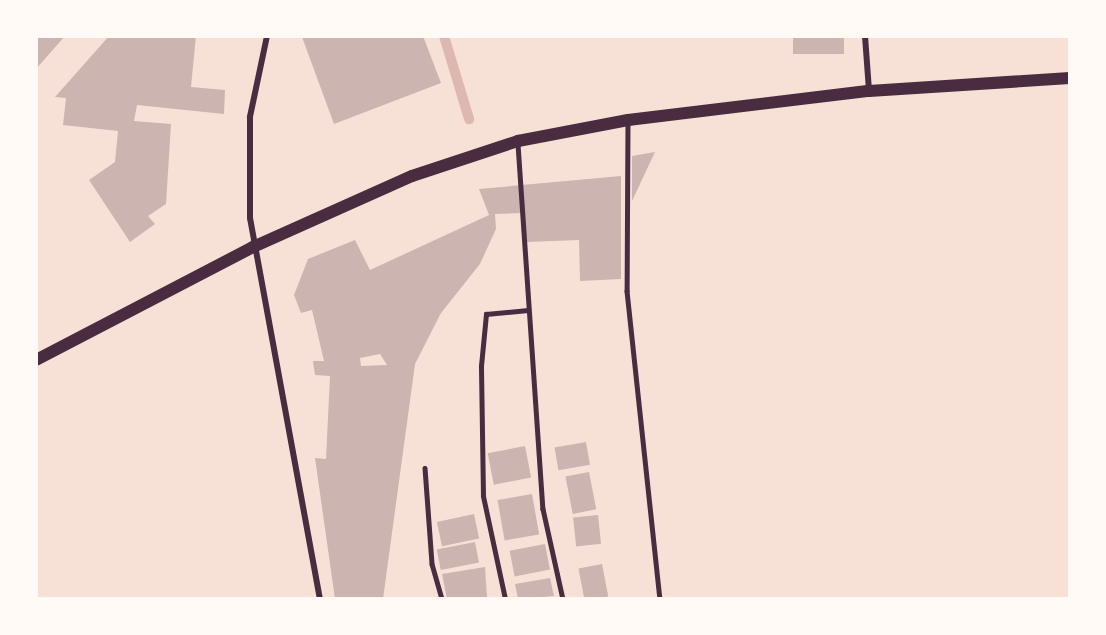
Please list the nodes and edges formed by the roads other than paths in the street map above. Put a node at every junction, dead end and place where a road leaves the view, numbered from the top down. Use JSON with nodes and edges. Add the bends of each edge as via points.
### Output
{"nodes":[{"id":1,"x":267,"y":36,"type":"edge"},
{"id":2,"x":865,"y":36,"type":"edge"},
{"id":3,"x":1070,"y":78,"type":"edge"},
{"id":4,"x":869,"y":91,"type":"junction"},
{"id":5,"x":628,"y":120,"type":"junction"},
{"id":6,"x":518,"y":141,"type":"junction"},
{"id":7,"x":253,"y":247,"type":"junction"},
{"id":8,"x":528,"y":310,"type":"junction"},
{"id":9,"x":36,"y":360,"type":"edge"},
{"id":10,"x":425,"y":468,"type":"dead end"},
{"id":11,"x":320,"y":599,"type":"edge"},
{"id":12,"x":442,"y":599,"type":"edge"},
{"id":13,"x":505,"y":599,"type":"edge"},
{"id":14,"x":562,"y":599,"type":"edge"},
{"id":15,"x":660,"y":599,"type":"edge"}],
"edges":[{"from":1,"to":7,"type":"street","via":[[255,77],[247,157]]},
{"from":2,"to":4,"type":"street"},
{"from":3,"to":4,"type":"main road"},
{"from":4,"to":5,"type":"main road"},
{"from":5,"to":6,"type":"main road"},
{"from":5,"to":15,"type":"lane","via":[[627,291]]},
{"from":6,"to":7,"type":"main road","via":[[412,176]]},
{"from":6,"to":8,"type":"lane"},
{"from":7,"to":9,"type":"main road"},
{"from":7,"to":11,"type":"street"},
{"from":8,"to":13,"type":"lane","via":[[486,314],[481,366],[483,496]]},
{"from":8,"to":14,"type":"lane","via":[[543,508]]},
{"from":10,"to":12,"type":"lane","via":[[432,564]]}]}
